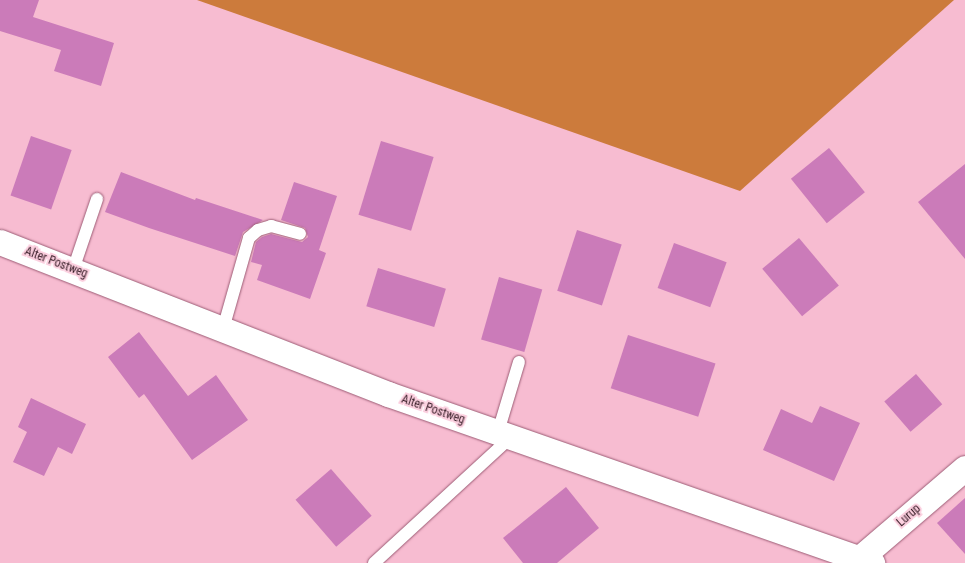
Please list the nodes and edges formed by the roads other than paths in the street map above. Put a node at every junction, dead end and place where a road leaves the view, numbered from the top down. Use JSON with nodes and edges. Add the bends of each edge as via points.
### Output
{"nodes":[{"id":1,"x":97,"y":199,"type":"dead end"},
{"id":2,"x":300,"y":234,"type":"dead end"},
{"id":3,"x":0,"y":242,"type":"edge"},
{"id":4,"x":73,"y":270,"type":"junction"},
{"id":5,"x":223,"y":329,"type":"junction"},
{"id":6,"x":519,"y":362,"type":"dead end"},
{"id":7,"x":505,"y":435,"type":"junction"},
{"id":8,"x":965,"y":468,"type":"edge"},
{"id":9,"x":862,"y":562,"type":"edge"},
{"id":10,"x":374,"y":563,"type":"edge"}],
"edges":[{"from":1,"to":4,"type":"lane"},
{"from":2,"to":5,"type":"lane","via":[[271,226],[258,230],[249,238]]},
{"from":3,"to":4,"type":"street","name":"Alter Postweg"},
{"from":4,"to":5,"type":"street","name":"Alter Postweg"},
{"from":5,"to":7,"type":"street","name":"Alter Postweg"},
{"from":6,"to":7,"type":"lane"},
{"from":7,"to":9,"type":"street","name":"Alter Postweg"},
{"from":7,"to":10,"type":"lane"},
{"from":8,"to":9,"type":"street","name":"Lurup"}]}
